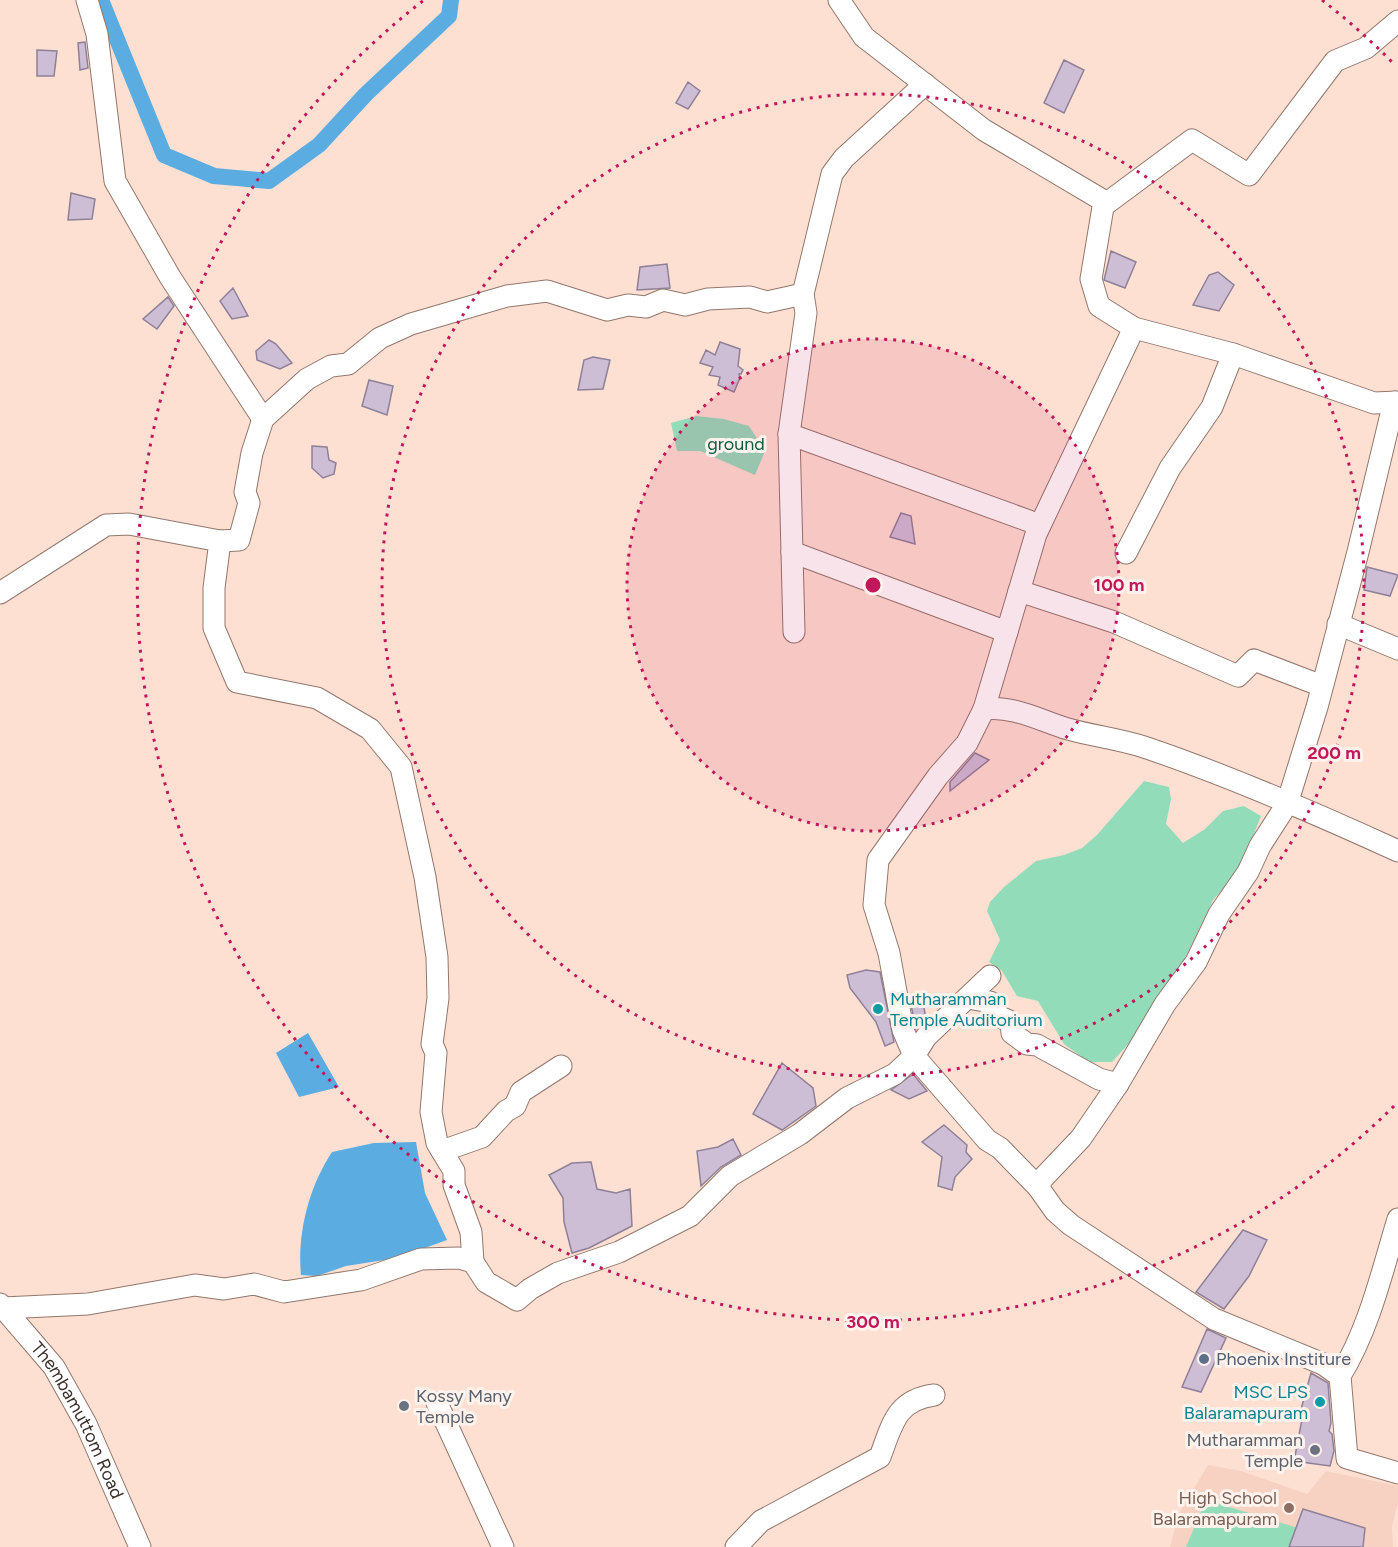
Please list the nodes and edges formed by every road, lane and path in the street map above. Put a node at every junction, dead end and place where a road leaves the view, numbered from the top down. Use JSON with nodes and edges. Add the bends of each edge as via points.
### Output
{"nodes":[{"id":1,"x":87,"y":0,"type":"edge"},
{"id":2,"x":839,"y":0,"type":"edge"},
{"id":3,"x":1398,"y":21,"type":"edge"},
{"id":4,"x":925,"y":84,"type":"junction"},
{"id":5,"x":1103,"y":206,"type":"junction"},
{"id":6,"x":803,"y":294,"type":"junction"},
{"id":7,"x":1134,"y":328,"type":"junction"},
{"id":8,"x":1233,"y":354,"type":"junction"},
{"id":9,"x":1396,"y":402,"type":"edge"},
{"id":10,"x":263,"y":420,"type":"junction"},
{"id":11,"x":789,"y":434,"type":"junction"},
{"id":12,"x":1040,"y":525,"type":"junction"},
{"id":13,"x":220,"y":541,"type":"junction"},
{"id":14,"x":792,"y":552,"type":"junction"},
{"id":15,"x":1126,"y":553,"type":"dead end"},
{"id":16,"x":1019,"y":591,"type":"junction"},
{"id":17,"x":0,"y":593,"type":"edge"},
{"id":18,"x":1338,"y":624,"type":"junction"},
{"id":19,"x":794,"y":632,"type":"dead end"},
{"id":20,"x":1007,"y":632,"type":"junction"},
{"id":21,"x":1398,"y":649,"type":"edge"},
{"id":22,"x":1322,"y":686,"type":"junction"},
{"id":23,"x":984,"y":709,"type":"junction"},
{"id":24,"x":1287,"y":804,"type":"junction"},
{"id":25,"x":1398,"y":851,"type":"edge"},
{"id":26,"x":990,"y":976,"type":"dead end"},
{"id":27,"x":968,"y":998,"type":"junction"},
{"id":28,"x":914,"y":1056,"type":"junction"},
{"id":29,"x":561,"y":1066,"type":"dead end"},
{"id":30,"x":1118,"y":1084,"type":"junction"},
{"id":31,"x":442,"y":1151,"type":"junction"},
{"id":32,"x":1038,"y":1187,"type":"junction"},
{"id":33,"x":1398,"y":1219,"type":"edge"},
{"id":34,"x":473,"y":1262,"type":"junction"},
{"id":35,"x":2,"y":1306,"type":"edge"},
{"id":36,"x":1340,"y":1376,"type":"junction"},
{"id":37,"x":934,"y":1395,"type":"dead end"},
{"id":38,"x":437,"y":1403,"type":"dead end"},
{"id":39,"x":1398,"y":1473,"type":"edge"},
{"id":40,"x":140,"y":1547,"type":"edge"},
{"id":41,"x":503,"y":1547,"type":"edge"},
{"id":42,"x":736,"y":1547,"type":"edge"}],
"edges":[{"from":1,"to":10,"type":"street","via":[[98,34],[115,181],[170,277]]},
{"from":2,"to":4,"type":"street","via":[[864,37]]},
{"from":3,"to":5,"type":"street","via":[[1366,48],[1335,61],[1249,175],[1192,140]]},
{"from":4,"to":5,"type":"street","via":[[984,130],[1104,201]]},
{"from":4,"to":6,"type":"street","via":[[844,158],[832,174]]},
{"from":5,"to":7,"type":"street","via":[[1091,279],[1099,306]]},
{"from":6,"to":10,"type":"street","via":[[767,302],[750,297],[708,299],[685,305],[663,300],[646,307],[628,305],[607,310],[547,291],[507,296],[411,324],[380,338],[348,364],[331,366],[307,379]]},
{"from":6,"to":11,"type":"street","via":[[807,313]]},
{"from":7,"to":8,"type":"street"},
{"from":7,"to":12,"type":"street"},
{"from":8,"to":9,"type":"street","via":[[1374,403]]},
{"from":8,"to":15,"type":"street","via":[[1212,407],[1170,468]]},
{"from":9,"to":18,"type":"street"},
{"from":10,"to":13,"type":"street","via":[[252,453],[245,492],[249,503],[239,540]]},
{"from":11,"to":12,"type":"street"},
{"from":11,"to":14,"type":"street"},
{"from":12,"to":16,"type":"street"},
{"from":13,"to":17,"type":"street","via":[[129,524],[106,525]]},
{"from":13,"to":31,"type":"street","via":[[214,628],[237,682],[317,698],[370,729],[401,767],[425,877],[437,957],[431,1112]]},
{"from":14,"to":19,"type":"street"},
{"from":14,"to":20,"type":"street"},
{"from":16,"to":20,"type":"street"},
{"from":16,"to":22,"type":"street","via":[[1114,622],[1238,676],[1254,660]]},
{"from":18,"to":21,"type":"street"},
{"from":18,"to":22,"type":"street"},
{"from":20,"to":23,"type":"street"},
{"from":22,"to":24,"type":"street"},
{"from":23,"to":24,"type":"street","via":[[1032,716],[1145,748],[1248,785]]},
{"from":23,"to":28,"type":"street","via":[[967,743],[938,776],[878,860],[874,905],[889,953],[903,1030]]},
{"from":24,"to":25,"type":"street"},
{"from":24,"to":30,"type":"street","via":[[1219,914],[1196,962],[1165,1004]]},
{"from":26,"to":27,"type":"street"},
{"from":27,"to":28,"type":"street","via":[[926,1037]]},
{"from":27,"to":30,"type":"street","via":[[990,1002],[996,1015],[1011,1022],[1012,1033],[1027,1044],[1037,1045],[1099,1079]]},
{"from":28,"to":32,"type":"street","via":[[987,1140]]},
{"from":28,"to":34,"type":"street","via":[[895,1074],[847,1098],[800,1134],[730,1176],[690,1215],[620,1252],[558,1274],[530,1288],[517,1300],[486,1282]]},
{"from":29,"to":31,"type":"street","via":[[521,1092],[515,1106],[482,1137]]},
{"from":30,"to":32,"type":"street","via":[[1081,1138]]},
{"from":31,"to":34,"type":"street","via":[[454,1171],[454,1185],[471,1232]]},
{"from":32,"to":36,"type":"street","via":[[1071,1225],[1196,1309],[1248,1335],[1323,1364]]},
{"from":33,"to":36,"type":"street","via":[[1363,1329]]},
{"from":34,"to":35,"type":"street","via":[[459,1258],[421,1259],[361,1280],[284,1292],[254,1284],[224,1289],[195,1285],[88,1304]]},
{"from":35,"to":40,"type":"street","name":"Thembamuttom Road","via":[[54,1367],[86,1424]]},
{"from":36,"to":39,"type":"street","via":[[1347,1458]]},
{"from":37,"to":42,"type":"street","via":[[917,1397],[895,1416],[880,1457],[760,1521]]},
{"from":38,"to":41,"type":"street"}]}
